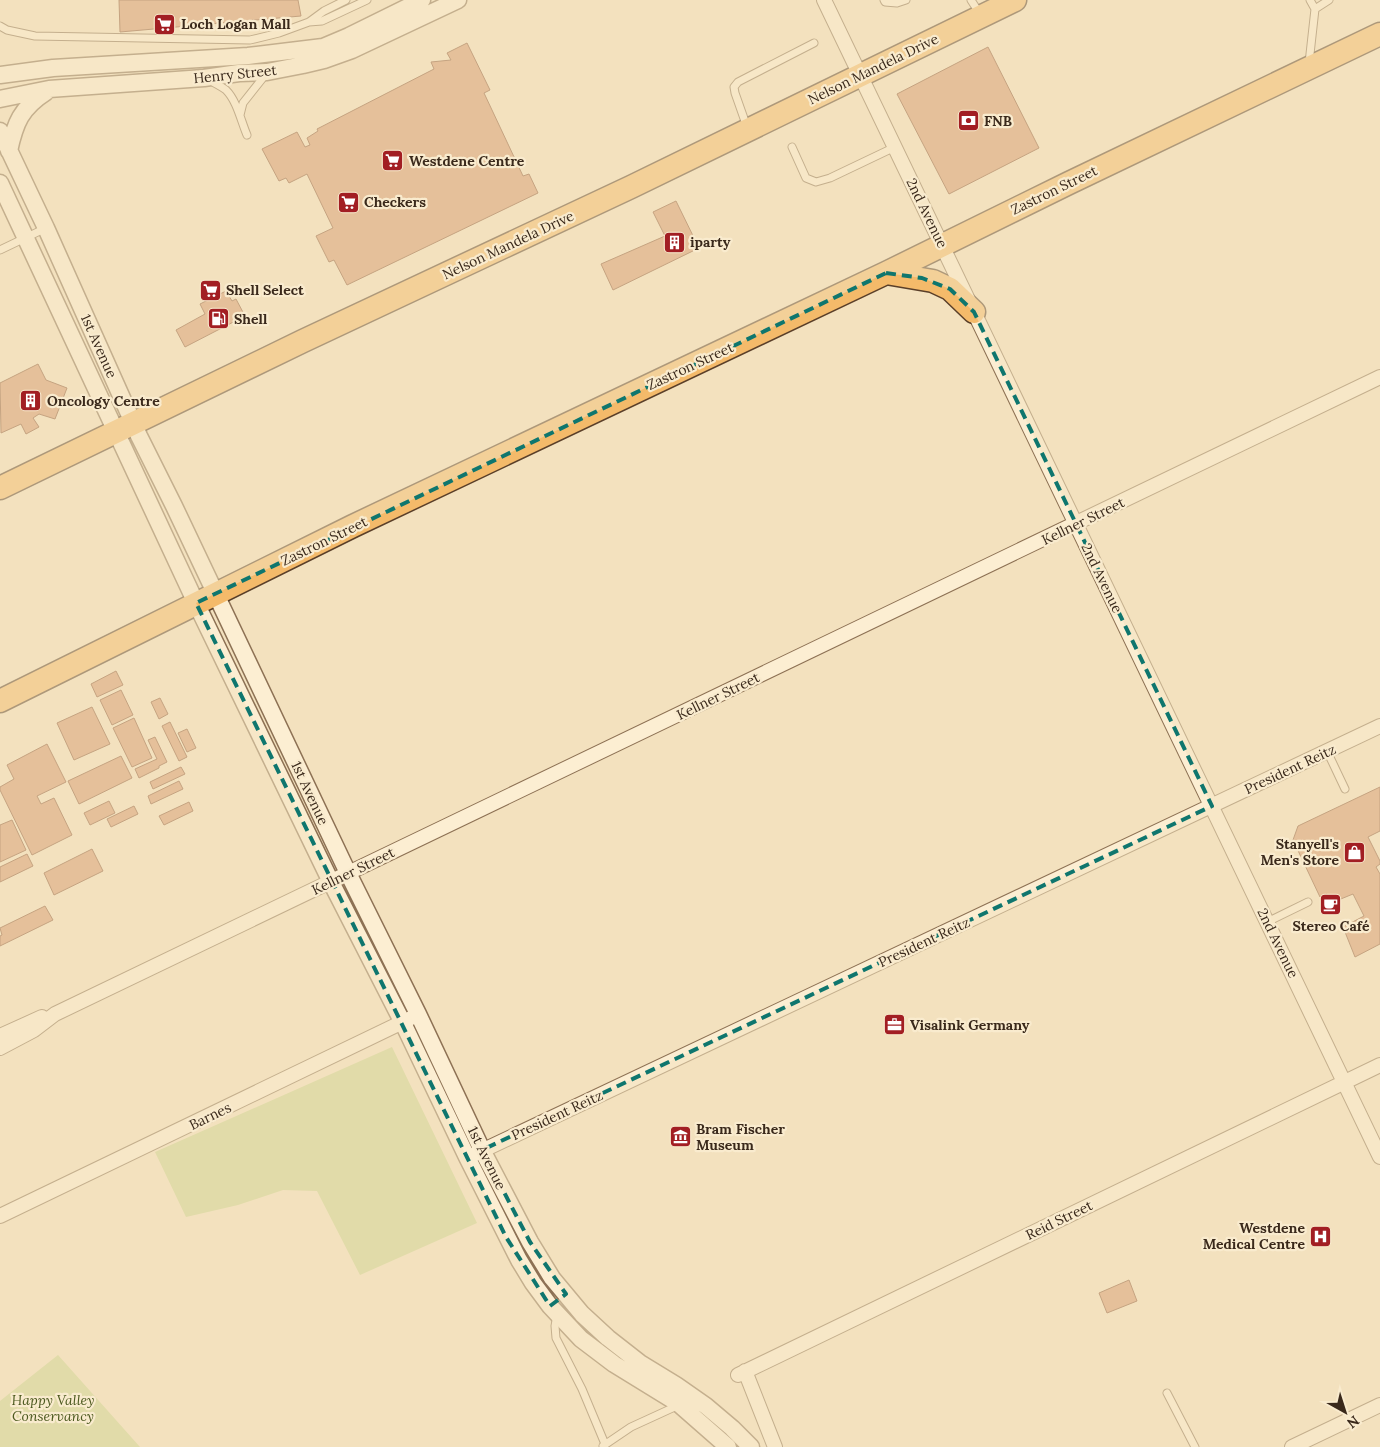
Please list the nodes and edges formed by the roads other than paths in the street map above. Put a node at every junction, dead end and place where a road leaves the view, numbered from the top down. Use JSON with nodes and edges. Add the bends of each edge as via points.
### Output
{"nodes":[{"id":1,"x":346,"y":0,"type":"edge"},
{"id":2,"x":367,"y":0,"type":"edge"},
{"id":3,"x":422,"y":0,"type":"edge"},
{"id":4,"x":458,"y":0,"type":"edge"},
{"id":5,"x":824,"y":0,"type":"edge"},
{"id":6,"x":884,"y":0,"type":"edge"},
{"id":7,"x":906,"y":0,"type":"edge"},
{"id":8,"x":1015,"y":0,"type":"edge"},
{"id":9,"x":1310,"y":0,"type":"edge"},
{"id":10,"x":1329,"y":0,"type":"edge"},
{"id":11,"x":976,"y":8,"type":"edge"},
{"id":12,"x":1315,"y":8,"type":"junction"},
{"id":13,"x":309,"y":22,"type":"junction"},
{"id":14,"x":0,"y":26,"type":"edge"},
{"id":15,"x":1380,"y":34,"type":"edge"},
{"id":16,"x":814,"y":43,"type":"dead end"},
{"id":17,"x":0,"y":62,"type":"edge"},
{"id":18,"x":1309,"y":68,"type":"junction"},
{"id":19,"x":29,"y":70,"type":"junction"},
{"id":20,"x":267,"y":72,"type":"junction"},
{"id":21,"x":0,"y":75,"type":"edge"},
{"id":22,"x":860,"y":75,"type":"junction"},
{"id":23,"x":204,"y":78,"type":"junction"},
{"id":24,"x":50,"y":89,"type":"junction"},
{"id":25,"x":0,"y":100,"type":"edge"},
{"id":26,"x":240,"y":116,"type":"junction"},
{"id":27,"x":748,"y":130,"type":"junction"},
{"id":28,"x":0,"y":131,"type":"edge"},
{"id":29,"x":247,"y":135,"type":"dead end"},
{"id":30,"x":792,"y":147,"type":"dead end"},
{"id":31,"x":895,"y":147,"type":"junction"},
{"id":32,"x":9,"y":151,"type":"junction"},
{"id":33,"x":0,"y":182,"type":"edge"},
{"id":34,"x":46,"y":228,"type":"junction"},
{"id":35,"x":26,"y":237,"type":"junction"},
{"id":36,"x":942,"y":245,"type":"junction"},
{"id":37,"x":0,"y":250,"type":"edge"},
{"id":38,"x":886,"y":273,"type":"junction"},
{"id":39,"x":974,"y":312,"type":"junction"},
{"id":40,"x":1380,"y":378,"type":"edge"},
{"id":41,"x":125,"y":428,"type":"junction"},
{"id":42,"x":0,"y":488,"type":"edge"},
{"id":43,"x":1076,"y":524,"type":"junction"},
{"id":44,"x":206,"y":598,"type":"junction"},
{"id":45,"x":0,"y":701,"type":"edge"},
{"id":46,"x":1380,"y":726,"type":"edge"},
{"id":47,"x":1327,"y":751,"type":"junction"},
{"id":48,"x":1345,"y":790,"type":"dead end"},
{"id":49,"x":1212,"y":806,"type":"junction"},
{"id":50,"x":348,"y":873,"type":"junction"},
{"id":51,"x":331,"y":882,"type":"junction"},
{"id":52,"x":1308,"y":902,"type":"dead end"},
{"id":53,"x":1267,"y":922,"type":"junction"},
{"id":54,"x":55,"y":1014,"type":"junction"},
{"id":55,"x":418,"y":1014,"type":"junction"},
{"id":56,"x":403,"y":1023,"type":"junction"},
{"id":57,"x":0,"y":1036,"type":"edge"},
{"id":58,"x":0,"y":1048,"type":"edge"},
{"id":59,"x":1380,"y":1065,"type":"edge"},
{"id":60,"x":1344,"y":1082,"type":"junction"},
{"id":61,"x":482,"y":1150,"type":"junction"},
{"id":62,"x":467,"y":1157,"type":"junction"},
{"id":63,"x":1380,"y":1157,"type":"edge"},
{"id":64,"x":0,"y":1216,"type":"edge"},
{"id":65,"x":566,"y":1294,"type":"junction"},
{"id":66,"x":554,"y":1310,"type":"junction"},
{"id":67,"x":1167,"y":1393,"type":"dead end"},
{"id":68,"x":679,"y":1404,"type":"junction"},
{"id":69,"x":1380,"y":1405,"type":"edge"},
{"id":70,"x":603,"y":1445,"type":"edge"},
{"id":71,"x":728,"y":1447,"type":"edge"},
{"id":72,"x":751,"y":1447,"type":"edge"},
{"id":73,"x":775,"y":1447,"type":"edge"},
{"id":74,"x":1195,"y":1447,"type":"edge"},
{"id":75,"x":1292,"y":1447,"type":"edge"}],
"edges":[{"from":1,"to":13,"type":"lane"},
{"from":2,"to":13,"type":"lane","via":[[322,21]]},
{"from":3,"to":19,"type":"street","name":"Henry Street","via":[[323,47],[248,56]]},
{"from":4,"to":20,"type":"street","name":"Henry Street","via":[[352,50],[303,66]]},
{"from":5,"to":22,"type":"street","name":"2nd Avenue"},
{"from":6,"to":7,"type":"lane","via":[[897,3]]},
{"from":8,"to":11,"type":"highway","name":"Nelson Mandela Drive"},
{"from":9,"to":12,"type":"lane"},
{"from":10,"to":12,"type":"lane"},
{"from":11,"to":22,"type":"highway","name":"Nelson Mandela Drive"},
{"from":12,"to":18,"type":"lane"},
{"from":13,"to":14,"type":"lane","via":[[250,40],[36,36]]},
{"from":15,"to":18,"type":"highway","name":"Zastron Street"},
{"from":16,"to":27,"type":"lane","via":[[734,87]]},
{"from":17,"to":19,"type":"street"},
{"from":18,"to":36,"type":"highway","name":"Zastron Street"},
{"from":19,"to":21,"type":"street","name":"Henry Street"},
{"from":20,"to":23,"type":"street","name":"Henry Street"},
{"from":20,"to":26,"type":"lane","via":[[243,103]]},
{"from":22,"to":27,"type":"highway","name":"Nelson Mandela Drive"},
{"from":22,"to":31,"type":"street","name":"2nd Avenue"},
{"from":23,"to":24,"type":"street","name":"Henry Street"},
{"from":23,"to":26,"type":"lane","via":[[227,91]]},
{"from":24,"to":25,"type":"street","name":"Henry Street"},
{"from":24,"to":32,"type":"street","via":[[25,109],[13,131]]},
{"from":26,"to":29,"type":"lane"},
{"from":27,"to":41,"type":"highway","name":"Nelson Mandela Drive"},
{"from":28,"to":32,"type":"street","name":"1st Avenue"},
{"from":30,"to":31,"type":"lane","via":[[806,178],[816,182]]},
{"from":31,"to":36,"type":"street","name":"2nd Avenue"},
{"from":32,"to":34,"type":"street","name":"1st Avenue"},
{"from":33,"to":35,"type":"street","name":"1st Avenue"},
{"from":34,"to":35,"type":"lane"},
{"from":34,"to":41,"type":"street","name":"1st Avenue"},
{"from":35,"to":37,"type":"lane"},
{"from":35,"to":41,"type":"street","name":"1st Avenue"},
{"from":36,"to":38,"type":"highway","name":"Zastron Street"},
{"from":36,"to":39,"type":"street","name":"2nd Avenue"},
{"from":38,"to":39,"type":"highway","via":[[932,281],[950,289]]},
{"from":38,"to":44,"type":"highway","name":"Zastron Street"},
{"from":39,"to":43,"type":"street","name":"2nd Avenue"},
{"from":40,"to":43,"type":"street","name":"Kellner Street"},
{"from":41,"to":42,"type":"highway","name":"Nelson Mandela Drive"},
{"from":41,"to":44,"type":"street","name":"1st Avenue"},
{"from":41,"to":44,"type":"street","name":"1st Avenue"},
{"from":43,"to":49,"type":"street","name":"2nd Avenue"},
{"from":43,"to":50,"type":"street","name":"Kellner Street"},
{"from":44,"to":45,"type":"highway","name":"Zastron Street"},
{"from":44,"to":50,"type":"street","name":"1st Avenue"},
{"from":44,"to":51,"type":"street","name":"1st Avenue"},
{"from":46,"to":47,"type":"street","name":"President Reitz"},
{"from":47,"to":48,"type":"lane"},
{"from":47,"to":49,"type":"street","name":"President Reitz"},
{"from":49,"to":53,"type":"street","name":"2nd Avenue"},
{"from":49,"to":61,"type":"street","name":"President Reitz"},
{"from":50,"to":51,"type":"street","name":"Kellner Street"},
{"from":50,"to":55,"type":"street","name":"1st Avenue"},
{"from":51,"to":54,"type":"street","name":"Kellner Street"},
{"from":51,"to":56,"type":"street","name":"1st Avenue"},
{"from":52,"to":53,"type":"lane"},
{"from":53,"to":60,"type":"street","name":"2nd Avenue"},
{"from":54,"to":57,"type":"street","name":"Kellner Street"},
{"from":54,"to":58,"type":"street","name":"Kellner Street","via":[[34,1030]]},
{"from":55,"to":56,"type":"street","name":"Barnes"},
{"from":55,"to":61,"type":"street","name":"1st Avenue"},
{"from":56,"to":62,"type":"street","name":"1st Avenue"},
{"from":56,"to":64,"type":"street","name":"Barnes"},
{"from":59,"to":60,"type":"street","name":"Reid Street"},
{"from":60,"to":63,"type":"street","name":"2nd Avenue"},
{"from":60,"to":73,"type":"street","name":"Reid Street","via":[[741,1373]]},
{"from":61,"to":62,"type":"street","name":"President Reitz"},
{"from":61,"to":65,"type":"street","name":"1st Avenue","via":[[530,1242]]},
{"from":62,"to":66,"type":"street","name":"1st Avenue","via":[[518,1260]]},
{"from":65,"to":66,"type":"street"},
{"from":65,"to":72,"type":"street","name":"1st Avenue","via":[[608,1338],[696,1399]]},
{"from":66,"to":68,"type":"street","name":"1st Avenue","via":[[581,1339],[614,1364]]},
{"from":66,"to":70,"type":"lane","via":[[556,1338],[582,1389]]},
{"from":67,"to":74,"type":"lane"},
{"from":68,"to":70,"type":"lane"},
{"from":68,"to":71,"type":"street","name":"1st Avenue"},
{"from":69,"to":75,"type":"street"}]}
